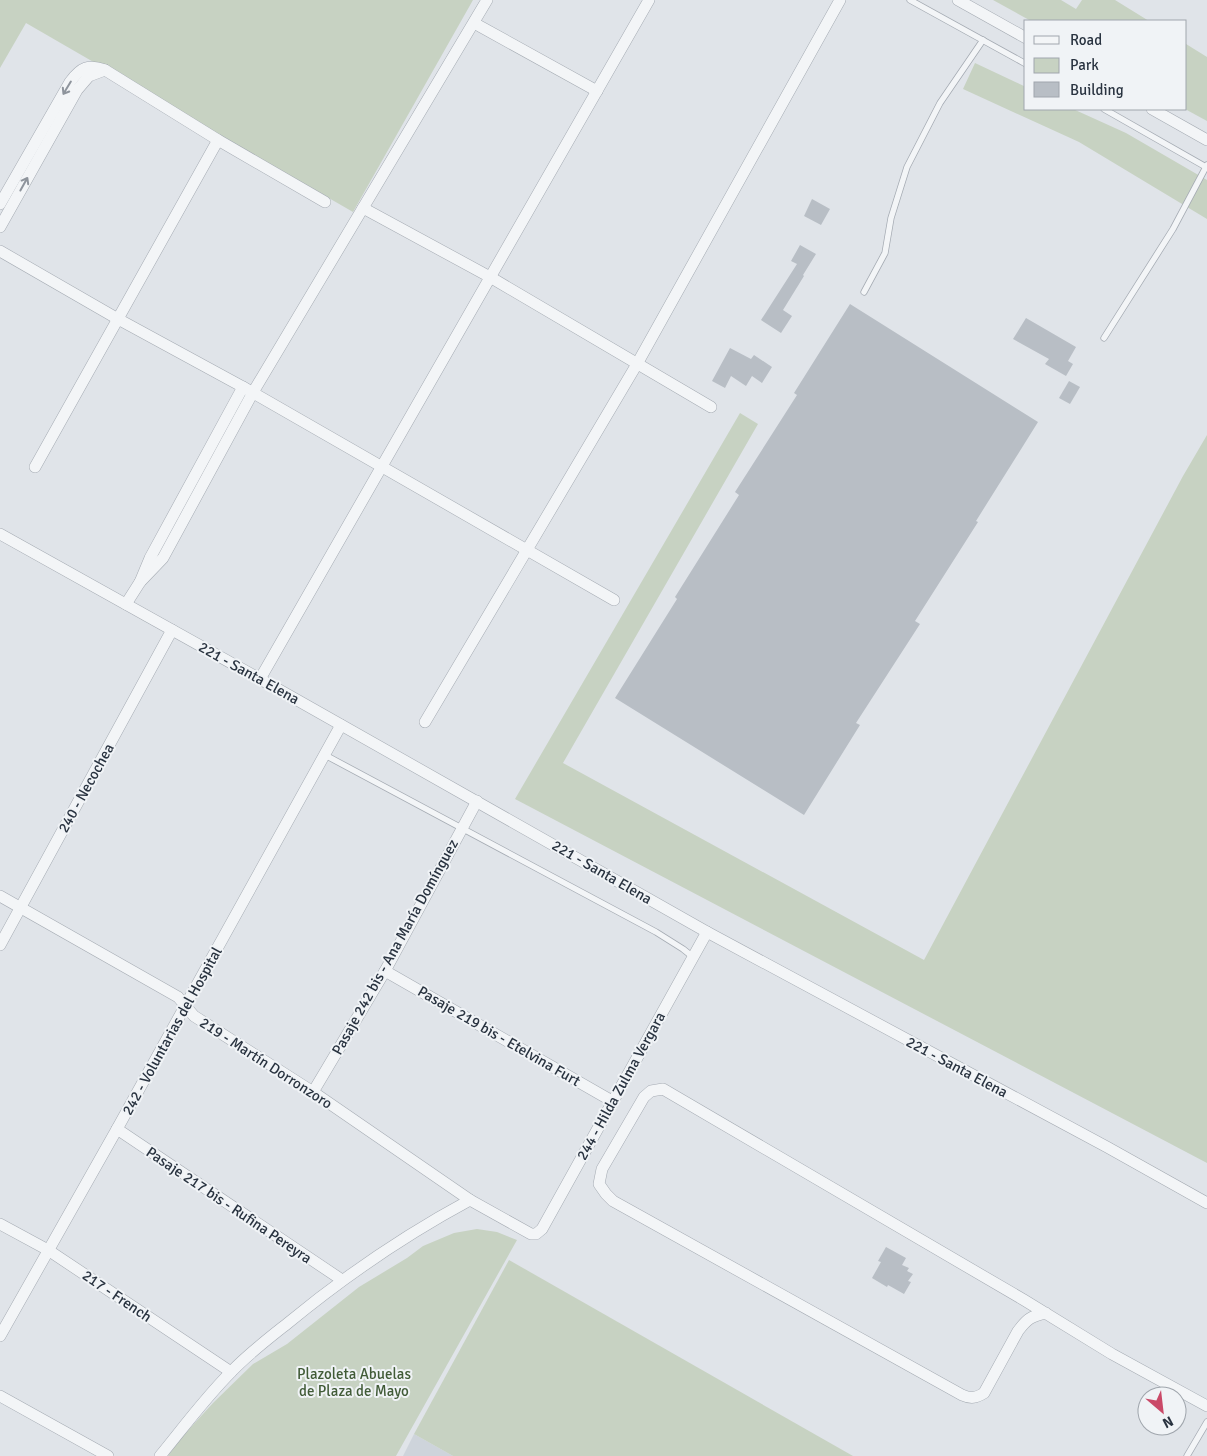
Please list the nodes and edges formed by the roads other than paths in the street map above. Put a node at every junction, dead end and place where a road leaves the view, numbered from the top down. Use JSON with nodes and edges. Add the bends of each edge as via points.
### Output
{"nodes":[{"id":1,"x":487,"y":0,"type":"edge"},
{"id":2,"x":649,"y":0,"type":"edge"},
{"id":3,"x":840,"y":0,"type":"edge"},
{"id":4,"x":910,"y":0,"type":"edge"},
{"id":5,"x":958,"y":0,"type":"edge"},
{"id":6,"x":474,"y":23,"type":"junction"},
{"id":7,"x":1024,"y":37,"type":"edge"},
{"id":8,"x":983,"y":40,"type":"junction"},
{"id":9,"x":1024,"y":63,"type":"edge"},
{"id":10,"x":105,"y":70,"type":"junction"},
{"id":11,"x":596,"y":91,"type":"junction"},
{"id":12,"x":1106,"y":110,"type":"edge"},
{"id":13,"x":1154,"y":110,"type":"edge"},
{"id":14,"x":218,"y":140,"type":"junction"},
{"id":15,"x":1207,"y":140,"type":"edge"},
{"id":16,"x":1207,"y":166,"type":"edge"},
{"id":17,"x":324,"y":202,"type":"dead end"},
{"id":18,"x":0,"y":204,"type":"edge"},
{"id":19,"x":363,"y":208,"type":"junction"},
{"id":20,"x":0,"y":227,"type":"edge"},
{"id":21,"x":0,"y":251,"type":"edge"},
{"id":22,"x":490,"y":277,"type":"junction"},
{"id":23,"x":864,"y":292,"type":"dead end"},
{"id":24,"x":118,"y":319,"type":"junction"},
{"id":25,"x":1104,"y":338,"type":"dead end"},
{"id":26,"x":637,"y":364,"type":"junction"},
{"id":27,"x":247,"y":390,"type":"junction"},
{"id":28,"x":711,"y":407,"type":"dead end"},
{"id":29,"x":35,"y":467,"type":"dead end"},
{"id":30,"x":382,"y":467,"type":"junction"},
{"id":31,"x":0,"y":534,"type":"edge"},
{"id":32,"x":526,"y":550,"type":"junction"},
{"id":33,"x":614,"y":600,"type":"dead end"},
{"id":34,"x":126,"y":604,"type":"junction"},
{"id":35,"x":172,"y":630,"type":"junction"},
{"id":36,"x":260,"y":678,"type":"junction"},
{"id":37,"x":425,"y":722,"type":"dead end"},
{"id":38,"x":341,"y":725,"type":"junction"},
{"id":39,"x":325,"y":755,"type":"junction"},
{"id":40,"x":477,"y":801,"type":"junction"},
{"id":41,"x":462,"y":828,"type":"junction"},
{"id":42,"x":0,"y":896,"type":"edge"},
{"id":43,"x":21,"y":908,"type":"junction"},
{"id":44,"x":707,"y":932,"type":"junction"},
{"id":45,"x":0,"y":945,"type":"edge"},
{"id":46,"x":693,"y":958,"type":"junction"},
{"id":47,"x":385,"y":971,"type":"junction"},
{"id":48,"x":185,"y":1007,"type":"junction"},
{"id":49,"x":313,"y":1092,"type":"junction"},
{"id":50,"x":612,"y":1101,"type":"junction"},
{"id":51,"x":117,"y":1130,"type":"junction"},
{"id":52,"x":470,"y":1200,"type":"junction"},
{"id":53,"x":1207,"y":1203,"type":"edge"},
{"id":54,"x":0,"y":1224,"type":"edge"},
{"id":55,"x":531,"y":1234,"type":"joint"},
{"id":56,"x":48,"y":1250,"type":"junction"},
{"id":57,"x":342,"y":1280,"type":"junction"},
{"id":58,"x":1046,"y":1313,"type":"junction"},
{"id":59,"x":0,"y":1336,"type":"edge"},
{"id":60,"x":231,"y":1372,"type":"junction"},
{"id":61,"x":0,"y":1396,"type":"edge"},
{"id":62,"x":1207,"y":1406,"type":"edge"},
{"id":63,"x":1207,"y":1422,"type":"edge"},
{"id":64,"x":108,"y":1456,"type":"edge"},
{"id":65,"x":160,"y":1456,"type":"edge"},
{"id":66,"x":1187,"y":1456,"type":"edge"}],
"edges":[{"from":1,"to":6,"type":"street"},
{"from":2,"to":11,"type":"street"},
{"from":3,"to":26,"type":"street"},
{"from":4,"to":8,"type":"lane"},
{"from":5,"to":7,"type":"street"},
{"from":6,"to":11,"type":"street"},
{"from":6,"to":19,"type":"street"},
{"from":8,"to":9,"type":"lane"},
{"from":8,"to":23,"type":"lane","via":[[940,103],[906,167],[885,253]]},
{"from":10,"to":14,"type":"street"},
{"from":10,"to":18,"type":"street","one_way":true,"via":[[86,67],[70,82]]},
{"from":20,"to":10,"type":"street","one_way":true,"via":[[77,90],[89,76]]},
{"from":11,"to":22,"type":"street"},
{"from":12,"to":16,"type":"lane"},
{"from":13,"to":15,"type":"street"},
{"from":14,"to":17,"type":"street"},
{"from":14,"to":24,"type":"street"},
{"from":16,"to":25,"type":"lane","via":[[1173,230]]},
{"from":19,"to":22,"type":"street"},
{"from":19,"to":27,"type":"street"},
{"from":21,"to":24,"type":"street"},
{"from":22,"to":26,"type":"street"},
{"from":22,"to":30,"type":"street"},
{"from":24,"to":27,"type":"street"},
{"from":24,"to":29,"type":"street"},
{"from":26,"to":28,"type":"street"},
{"from":26,"to":32,"type":"street"},
{"from":27,"to":30,"type":"street"},
{"from":27,"to":34,"type":"street","via":[[163,558],[140,582]]},
{"from":30,"to":32,"type":"street"},
{"from":30,"to":36,"type":"street"},
{"from":31,"to":34,"type":"street","name":"221 - Santa Elena"},
{"from":32,"to":33,"type":"street"},
{"from":32,"to":37,"type":"street"},
{"from":34,"to":35,"type":"street","name":"221 - Santa Elena"},
{"from":35,"to":36,"type":"street","name":"221 - Santa Elena"},
{"from":35,"to":43,"type":"street","name":"240 - Necochea"},
{"from":36,"to":38,"type":"street","name":"221 - Santa Elena"},
{"from":38,"to":39,"type":"street","name":"242 - Voluntarias del Hospital"},
{"from":38,"to":40,"type":"street","name":"221 - Santa Elena"},
{"from":39,"to":41,"type":"lane","name":"221 - Santa Elena"},
{"from":39,"to":48,"type":"street","name":"242 - Voluntarias del Hospital"},
{"from":40,"to":41,"type":"street","name":"Pasaje 242 bis - Ana María Domínguez"},
{"from":40,"to":44,"type":"street","name":"221 - Santa Elena"},
{"from":41,"to":46,"type":"lane","name":"221 - Santa Elena","via":[[656,932]]},
{"from":41,"to":47,"type":"street","name":"Pasaje 242 bis - Ana María Domínguez"},
{"from":42,"to":43,"type":"street","name":"219 - Martín Dorronzoro"},
{"from":43,"to":45,"type":"street","name":"240 - Necochea"},
{"from":43,"to":48,"type":"street","name":"219 - Martín Dorronzoro","via":[[178,997]]},
{"from":44,"to":46,"type":"street","name":"244 - Hilda Zulma Vergara"},
{"from":44,"to":53,"type":"street","name":"221 - Santa Elena"},
{"from":46,"to":50,"type":"street","name":"244 - Hilda Zulma Vergara"},
{"from":47,"to":49,"type":"street","name":"Pasaje 242 bis - Ana María Domínguez"},
{"from":47,"to":50,"type":"street","name":"Pasaje 219 bis - Etelvina Furt"},
{"from":48,"to":49,"type":"street","name":"219 - Martín Dorronzoro","via":[[194,1016]]},
{"from":48,"to":51,"type":"street","name":"242 - Voluntarias del Hospital"},
{"from":49,"to":52,"type":"street","name":"219 - Martín Dorronzoro"},
{"from":50,"to":55,"type":"street","name":"244 - Hilda Zulma Vergara","via":[[542,1229]]},
{"from":51,"to":56,"type":"street","name":"242 - Voluntarias del Hospital"},
{"from":51,"to":57,"type":"street","name":"Pasaje 217 bis - Rufina Pereyra"},
{"from":52,"to":55,"type":"street","name":"219 - Martín Dorronzoro"},
{"from":52,"to":57,"type":"street","via":[[374,1257]]},
{"from":54,"to":56,"type":"street","name":"217 - French"},
{"from":56,"to":59,"type":"street","name":"242 - Voluntarias del Hospital"},
{"from":56,"to":60,"type":"street","name":"217 - French"},
{"from":57,"to":60,"type":"street"},
{"from":58,"to":58,"type":"street","via":[[663,1089],[651,1090],[644,1097],[602,1169],[599,1184],[613,1201],[970,1398],[984,1393],[1023,1324],[1029,1318]]},
{"from":58,"to":62,"type":"street"},
{"from":60,"to":65,"type":"street"},
{"from":61,"to":64,"type":"street"},
{"from":63,"to":66,"type":"lane"}]}
